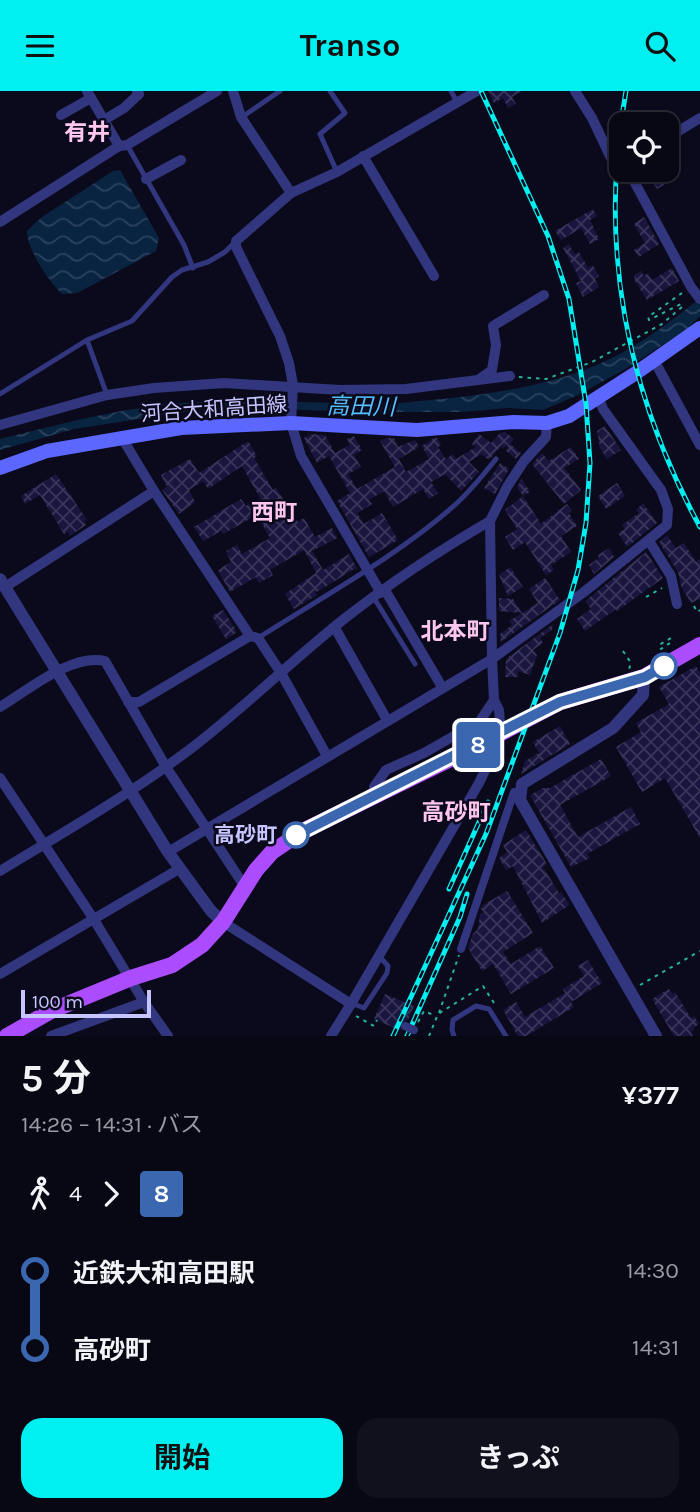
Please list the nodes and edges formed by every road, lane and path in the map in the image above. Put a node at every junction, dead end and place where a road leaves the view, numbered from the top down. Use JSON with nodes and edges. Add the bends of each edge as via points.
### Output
{"nodes":[{"id":1,"x":137,"y":91,"type":"edge"},
{"id":2,"x":217,"y":91,"type":"edge"},
{"id":3,"x":233,"y":91,"type":"edge"},
{"id":4,"x":280,"y":91,"type":"edge"},
{"id":5,"x":330,"y":91,"type":"edge"},
{"id":6,"x":451,"y":91,"type":"edge"},
{"id":7,"x":477,"y":91,"type":"edge"},
{"id":8,"x":575,"y":91,"type":"edge"},
{"id":9,"x":89,"y":94,"type":"edge"},
{"id":10,"x":457,"y":102,"type":"junction"},
{"id":11,"x":61,"y":115,"type":"dead end"},
{"id":12,"x":241,"y":117,"type":"junction"},
{"id":13,"x":700,"y":118,"type":"edge"},
{"id":14,"x":104,"y":120,"type":"junction"},
{"id":15,"x":679,"y":131,"type":"edge"},
{"id":16,"x":123,"y":146,"type":"junction"},
{"id":17,"x":609,"y":154,"type":"edge"},
{"id":18,"x":363,"y":156,"type":"junction"},
{"id":19,"x":181,"y":160,"type":"dead end"},
{"id":20,"x":337,"y":172,"type":"junction"},
{"id":21,"x":146,"y":179,"type":"junction"},
{"id":22,"x":635,"y":182,"type":"edge"},
{"id":23,"x":291,"y":193,"type":"junction"},
{"id":24,"x":0,"y":222,"type":"edge"},
{"id":25,"x":236,"y":241,"type":"junction"},
{"id":26,"x":194,"y":268,"type":"junction"},
{"id":27,"x":434,"y":276,"type":"dead end"},
{"id":28,"x":697,"y":290,"type":"edge"},
{"id":29,"x":544,"y":295,"type":"dead end"},
{"id":30,"x":700,"y":328,"type":"edge"},
{"id":31,"x":87,"y":341,"type":"junction"},
{"id":32,"x":654,"y":360,"type":"junction"},
{"id":33,"x":510,"y":376,"type":"joint"},
{"id":34,"x":475,"y":381,"type":"junction"},
{"id":35,"x":292,"y":390,"type":"junction"},
{"id":36,"x":0,"y":394,"type":"edge"},
{"id":37,"x":107,"y":395,"type":"junction"},
{"id":38,"x":598,"y":396,"type":"junction"},
{"id":39,"x":292,"y":420,"type":"junction"},
{"id":40,"x":547,"y":423,"type":"junction"},
{"id":41,"x":0,"y":425,"type":"edge"},
{"id":42,"x":122,"y":438,"type":"junction"},
{"id":43,"x":700,"y":445,"type":"edge"},
{"id":44,"x":496,"y":459,"type":"dead end"},
{"id":45,"x":0,"y":468,"type":"edge"},
{"id":46,"x":154,"y":491,"type":"junction"},
{"id":47,"x":490,"y":521,"type":"junction"},
{"id":48,"x":649,"y":541,"type":"junction"},
{"id":49,"x":367,"y":569,"type":"junction"},
{"id":50,"x":3,"y":583,"type":"edge"},
{"id":51,"x":662,"y":588,"type":"dead end"},
{"id":52,"x":380,"y":594,"type":"junction"},
{"id":53,"x":646,"y":597,"type":"dead end"},
{"id":54,"x":677,"y":604,"type":"dead end"},
{"id":55,"x":694,"y":606,"type":"dead end"},
{"id":56,"x":700,"y":610,"type":"edge"},
{"id":57,"x":334,"y":628,"type":"junction"},
{"id":58,"x":254,"y":637,"type":"junction"},
{"id":59,"x":671,"y":638,"type":"dead end"},
{"id":60,"x":670,"y":643,"type":"dead end"},
{"id":61,"x":700,"y":645,"type":"edge"},
{"id":62,"x":623,"y":651,"type":"dead end"},
{"id":63,"x":492,"y":659,"type":"junction"},
{"id":64,"x":415,"y":664,"type":"dead end"},
{"id":65,"x":628,"y":670,"type":"dead end"},
{"id":66,"x":57,"y":672,"type":"junction"},
{"id":67,"x":281,"y":673,"type":"junction"},
{"id":68,"x":645,"y":677,"type":"junction"},
{"id":69,"x":442,"y":687,"type":"junction"},
{"id":70,"x":495,"y":701,"type":"junction"},
{"id":71,"x":128,"y":702,"type":"junction"},
{"id":72,"x":0,"y":707,"type":"edge"},
{"id":73,"x":387,"y":720,"type":"junction"},
{"id":74,"x":327,"y":756,"type":"junction"},
{"id":75,"x":166,"y":767,"type":"junction"},
{"id":76,"x":0,"y":778,"type":"edge"},
{"id":77,"x":130,"y":792,"type":"junction"},
{"id":78,"x":375,"y":795,"type":"junction"},
{"id":79,"x":520,"y":800,"type":"junction"},
{"id":80,"x":205,"y":829,"type":"junction"},
{"id":81,"x":44,"y":844,"type":"junction"},
{"id":82,"x":168,"y":852,"type":"junction"},
{"id":83,"x":179,"y":869,"type":"junction"},
{"id":84,"x":0,"y":871,"type":"edge"},
{"id":85,"x":245,"y":887,"type":"junction"},
{"id":86,"x":93,"y":918,"type":"junction"},
{"id":87,"x":223,"y":922,"type":"junction"},
{"id":88,"x":461,"y":949,"type":"joint"},
{"id":89,"x":700,"y":951,"type":"edge"},
{"id":90,"x":378,"y":955,"type":"junction"},
{"id":91,"x":0,"y":974,"type":"edge"},
{"id":92,"x":131,"y":978,"type":"junction"},
{"id":93,"x":630,"y":990,"type":"junction"},
{"id":94,"x":144,"y":1002,"type":"junction"},
{"id":95,"x":352,"y":1007,"type":"junction"},
{"id":96,"x":377,"y":1020,"type":"dead end"},
{"id":97,"x":409,"y":1028,"type":"dead end"},
{"id":98,"x":6,"y":1036,"type":"edge"},
{"id":99,"x":51,"y":1036,"type":"edge"},
{"id":100,"x":169,"y":1036,"type":"edge"},
{"id":101,"x":331,"y":1036,"type":"edge"},
{"id":102,"x":454,"y":1036,"type":"edge"},
{"id":103,"x":506,"y":1036,"type":"edge"},
{"id":104,"x":656,"y":1036,"type":"edge"}],
"edges":[{"from":1,"to":14,"type":"street","via":[[124,108]]},
{"from":2,"to":16,"type":"street"},
{"from":3,"to":12,"type":"street"},
{"from":4,"to":12,"type":"lane"},
{"from":5,"to":20,"type":"lane","via":[[345,113],[320,134]]},
{"from":6,"to":10,"type":"lane"},
{"from":7,"to":10,"type":"street"},
{"from":8,"to":17,"type":"street"},
{"from":9,"to":11,"type":"street"},
{"from":9,"to":14,"type":"street"},
{"from":10,"to":18,"type":"street"},
{"from":12,"to":23,"type":"street"},
{"from":13,"to":15,"type":"street"},
{"from":14,"to":16,"type":"street"},
{"from":16,"to":21,"type":"lane"},
{"from":16,"to":24,"type":"street"},
{"from":18,"to":20,"type":"street"},
{"from":18,"to":27,"type":"street"},
{"from":19,"to":21,"type":"street"},
{"from":20,"to":23,"type":"street"},
{"from":21,"to":26,"type":"lane"},
{"from":22,"to":28,"type":"street"},
{"from":23,"to":25,"type":"street"},
{"from":25,"to":26,"type":"lane"},
{"from":25,"to":35,"type":"street","via":[[280,336]]},
{"from":26,"to":31,"type":"lane","via":[[172,277],[132,321]]},
{"from":28,"to":33,"type":"path","via":[[648,317],[683,306],[662,324],[592,362],[546,379]]},
{"from":29,"to":34,"type":"street","via":[[493,326],[492,370]]},
{"from":30,"to":32,"type":"main road","name":"河合大和高田線"},
{"from":31,"to":36,"type":"lane"},
{"from":31,"to":37,"type":"lane"},
{"from":32,"to":38,"type":"main road","name":"河合大和高田線"},
{"from":32,"to":43,"type":"street"},
{"from":33,"to":34,"type":"street"},
{"from":34,"to":35,"type":"street","via":[[406,389]]},
{"from":35,"to":37,"type":"street","via":[[224,383]]},
{"from":35,"to":39,"type":"street"},
{"from":37,"to":41,"type":"street"},
{"from":38,"to":40,"type":"main road","name":"河合大和高田線","via":[[569,416]]},
{"from":38,"to":48,"type":"street","via":[[661,490],[668,509],[667,526]]},
{"from":39,"to":40,"type":"main road","name":"河合大和高田線","via":[[417,430]]},
{"from":39,"to":42,"type":"main road","name":"河合大和高田線","via":[[181,428]]},
{"from":39,"to":49,"type":"street","via":[[301,456]]},
{"from":40,"to":47,"type":"street","via":[[546,437],[524,461]]},
{"from":42,"to":45,"type":"main road","name":"河合大和高田線","via":[[47,451]]},
{"from":42,"to":46,"type":"street"},
{"from":44,"to":49,"type":"lane","via":[[458,502]]},
{"from":46,"to":50,"type":"street"},
{"from":46,"to":58,"type":"street"},
{"from":47,"to":52,"type":"street"},
{"from":47,"to":63,"type":"street"},
{"from":48,"to":54,"type":"street","via":[[671,576]]},
{"from":48,"to":63,"type":"street"},
{"from":49,"to":52,"type":"street"},
{"from":49,"to":58,"type":"lane"},
{"from":50,"to":66,"type":"street"},
{"from":51,"to":53,"type":"path"},
{"from":52,"to":57,"type":"street"},
{"from":52,"to":64,"type":"lane"},
{"from":52,"to":69,"type":"street"},
{"from":55,"to":56,"type":"path"},
{"from":57,"to":67,"type":"street"},
{"from":57,"to":73,"type":"street"},
{"from":58,"to":67,"type":"street"},
{"from":58,"to":71,"type":"street","via":[[139,702]]},
{"from":59,"to":60,"type":"path","via":[[659,645],[661,649]]},
{"from":61,"to":68,"type":"main road"},
{"from":62,"to":65,"type":"path","via":[[631,663]]},
{"from":63,"to":69,"type":"street"},
{"from":63,"to":70,"type":"street"},
{"from":66,"to":71,"type":"street","via":[[73,663],[104,661]]},
{"from":66,"to":72,"type":"street"},
{"from":66,"to":77,"type":"street"},
{"from":67,"to":74,"type":"street"},
{"from":67,"to":75,"type":"street"},
{"from":68,"to":78,"type":"main road","via":[[560,702]]},
{"from":68,"to":79,"type":"street","via":[[643,695],[612,728],[522,784]]},
{"from":69,"to":73,"type":"street"},
{"from":70,"to":78,"type":"street","via":[[480,721],[386,770],[374,787]]},
{"from":70,"to":90,"type":"street","bridge":true,"via":[[500,723],[494,752]]},
{"from":71,"to":75,"type":"street"},
{"from":73,"to":74,"type":"street"},
{"from":74,"to":80,"type":"street"},
{"from":75,"to":77,"type":"street"},
{"from":75,"to":80,"type":"street"},
{"from":76,"to":81,"type":"street"},
{"from":77,"to":81,"type":"street"},
{"from":77,"to":82,"type":"street"},
{"from":78,"to":85,"type":"main road","via":[[272,852]]},
{"from":79,"to":88,"type":"street","via":[[514,792]]},
{"from":79,"to":93,"type":"street"},
{"from":80,"to":82,"type":"street"},
{"from":80,"to":85,"type":"street"},
{"from":81,"to":84,"type":"street"},
{"from":81,"to":86,"type":"street"},
{"from":82,"to":83,"type":"street"},
{"from":83,"to":86,"type":"street"},
{"from":83,"to":87,"type":"street"},
{"from":85,"to":87,"type":"main road"},
{"from":86,"to":91,"type":"street"},
{"from":86,"to":92,"type":"street"},
{"from":87,"to":92,"type":"main road","via":[[202,945],[172,965]]},
{"from":87,"to":95,"type":"street"},
{"from":88,"to":97,"type":"path","via":[[438,1015],[424,1011]]},
{"from":89,"to":93,"type":"path"},
{"from":90,"to":95,"type":"street"},
{"from":90,"to":95,"type":"lane","via":[[388,965],[387,973],[364,1008]]},
{"from":92,"to":94,"type":"street"},
{"from":92,"to":98,"type":"main road","via":[[51,1011]]},
{"from":93,"to":104,"type":"street"},
{"from":94,"to":99,"type":"street"},
{"from":94,"to":100,"type":"street"},
{"from":95,"to":96,"type":"path","via":[[374,1025]]},
{"from":95,"to":101,"type":"street"},
{"from":102,"to":103,"type":"lane","via":[[453,1020],[476,1006],[489,1009]]}]}
